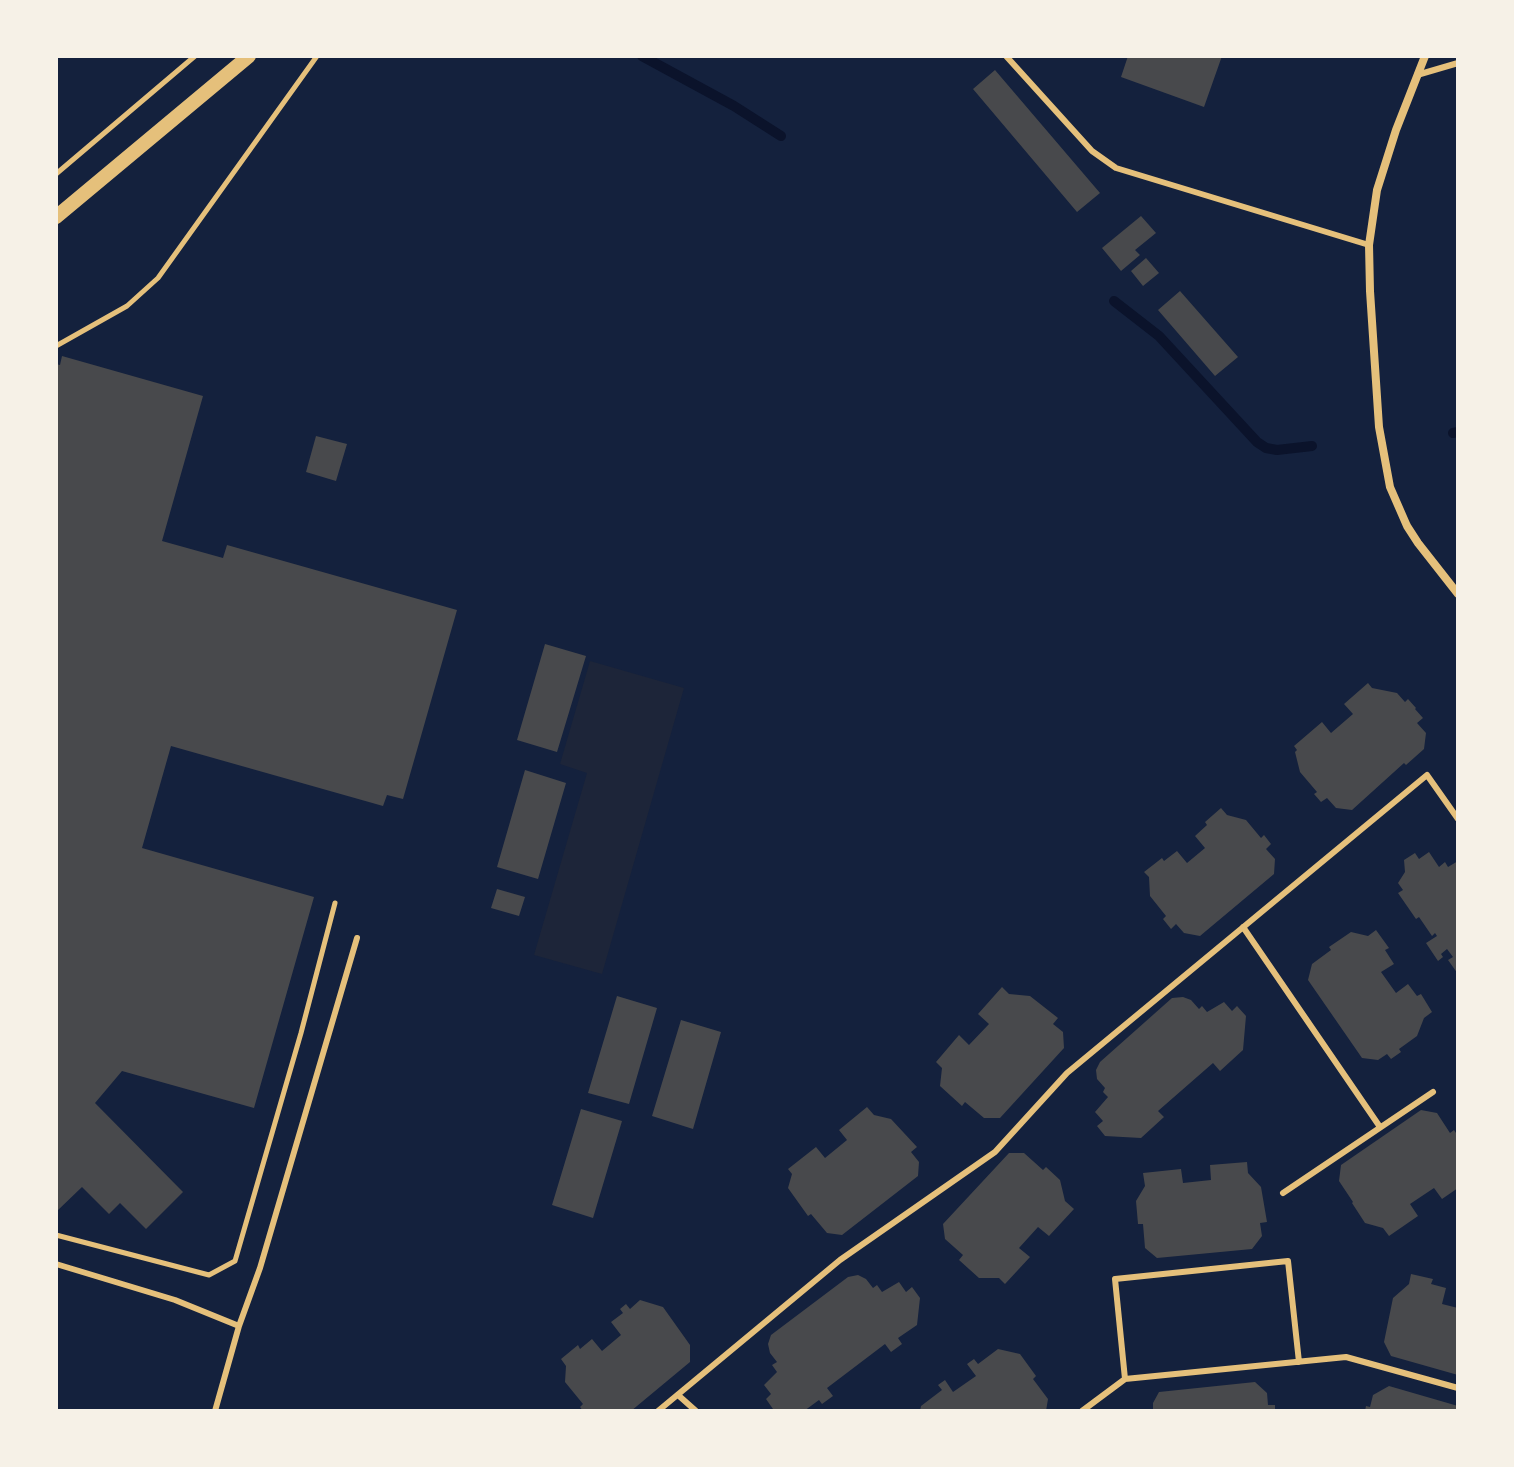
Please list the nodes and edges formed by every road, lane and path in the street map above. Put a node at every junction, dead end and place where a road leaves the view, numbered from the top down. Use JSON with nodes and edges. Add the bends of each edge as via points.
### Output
{"nodes":[{"id":1,"x":195,"y":56,"type":"edge"},
{"id":2,"x":249,"y":56,"type":"edge"},
{"id":3,"x":317,"y":56,"type":"edge"},
{"id":4,"x":1006,"y":56,"type":"edge"},
{"id":5,"x":1425,"y":56,"type":"edge"},
{"id":6,"x":1458,"y":63,"type":"edge"},
{"id":7,"x":1417,"y":75,"type":"junction"},
{"id":8,"x":56,"y":174,"type":"edge"},
{"id":9,"x":56,"y":217,"type":"edge"},
{"id":10,"x":1369,"y":245,"type":"junction"},
{"id":11,"x":56,"y":346,"type":"edge"},
{"id":12,"x":1458,"y":594,"type":"edge"},
{"id":13,"x":1458,"y":819,"type":"edge"},
{"id":14,"x":335,"y":903,"type":"dead end"},
{"id":15,"x":1243,"y":927,"type":"junction"},
{"id":16,"x":357,"y":938,"type":"dead end"},
{"id":17,"x":1433,"y":1092,"type":"dead end"},
{"id":18,"x":1380,"y":1127,"type":"junction"},
{"id":19,"x":1283,"y":1193,"type":"dead end"},
{"id":20,"x":56,"y":1235,"type":"edge"},
{"id":21,"x":56,"y":1264,"type":"edge"},
{"id":22,"x":239,"y":1326,"type":"junction"},
{"id":23,"x":1299,"y":1362,"type":"junction"},
{"id":24,"x":1125,"y":1379,"type":"junction"},
{"id":25,"x":1458,"y":1388,"type":"edge"},
{"id":26,"x":678,"y":1395,"type":"junction"},
{"id":27,"x":215,"y":1411,"type":"edge"},
{"id":28,"x":658,"y":1411,"type":"edge"},
{"id":29,"x":696,"y":1411,"type":"edge"},
{"id":30,"x":1082,"y":1411,"type":"edge"}],
"edges":[{"from":1,"to":8,"type":"path"},
{"from":2,"to":9,"type":"street"},
{"from":3,"to":11,"type":"path","via":[[158,278],[127,306]]},
{"from":4,"to":10,"type":"lane","via":[[1092,151],[1116,168]]},
{"from":5,"to":7,"type":"street"},
{"from":6,"to":7,"type":"lane"},
{"from":7,"to":10,"type":"street","via":[[1386,159]]},
{"from":10,"to":12,"type":"street","via":[[1385,468],[1407,526]]},
{"from":13,"to":15,"type":"lane","via":[[1427,775]]},
{"from":14,"to":20,"type":"path","via":[[235,1261],[209,1275]]},
{"from":15,"to":18,"type":"lane"},
{"from":15,"to":26,"type":"lane","via":[[1067,1073],[995,1152],[840,1260]]},
{"from":16,"to":22,"type":"lane"},
{"from":17,"to":18,"type":"lane"},
{"from":18,"to":19,"type":"lane"},
{"from":21,"to":22,"type":"lane","via":[[175,1300]]},
{"from":22,"to":27,"type":"lane"},
{"from":23,"to":24,"type":"lane"},
{"from":23,"to":24,"type":"lane","via":[[1288,1261],[1115,1279]]},
{"from":23,"to":25,"type":"lane","via":[[1346,1357]]},
{"from":24,"to":30,"type":"lane"},
{"from":26,"to":28,"type":"lane"},
{"from":26,"to":29,"type":"lane"}]}
